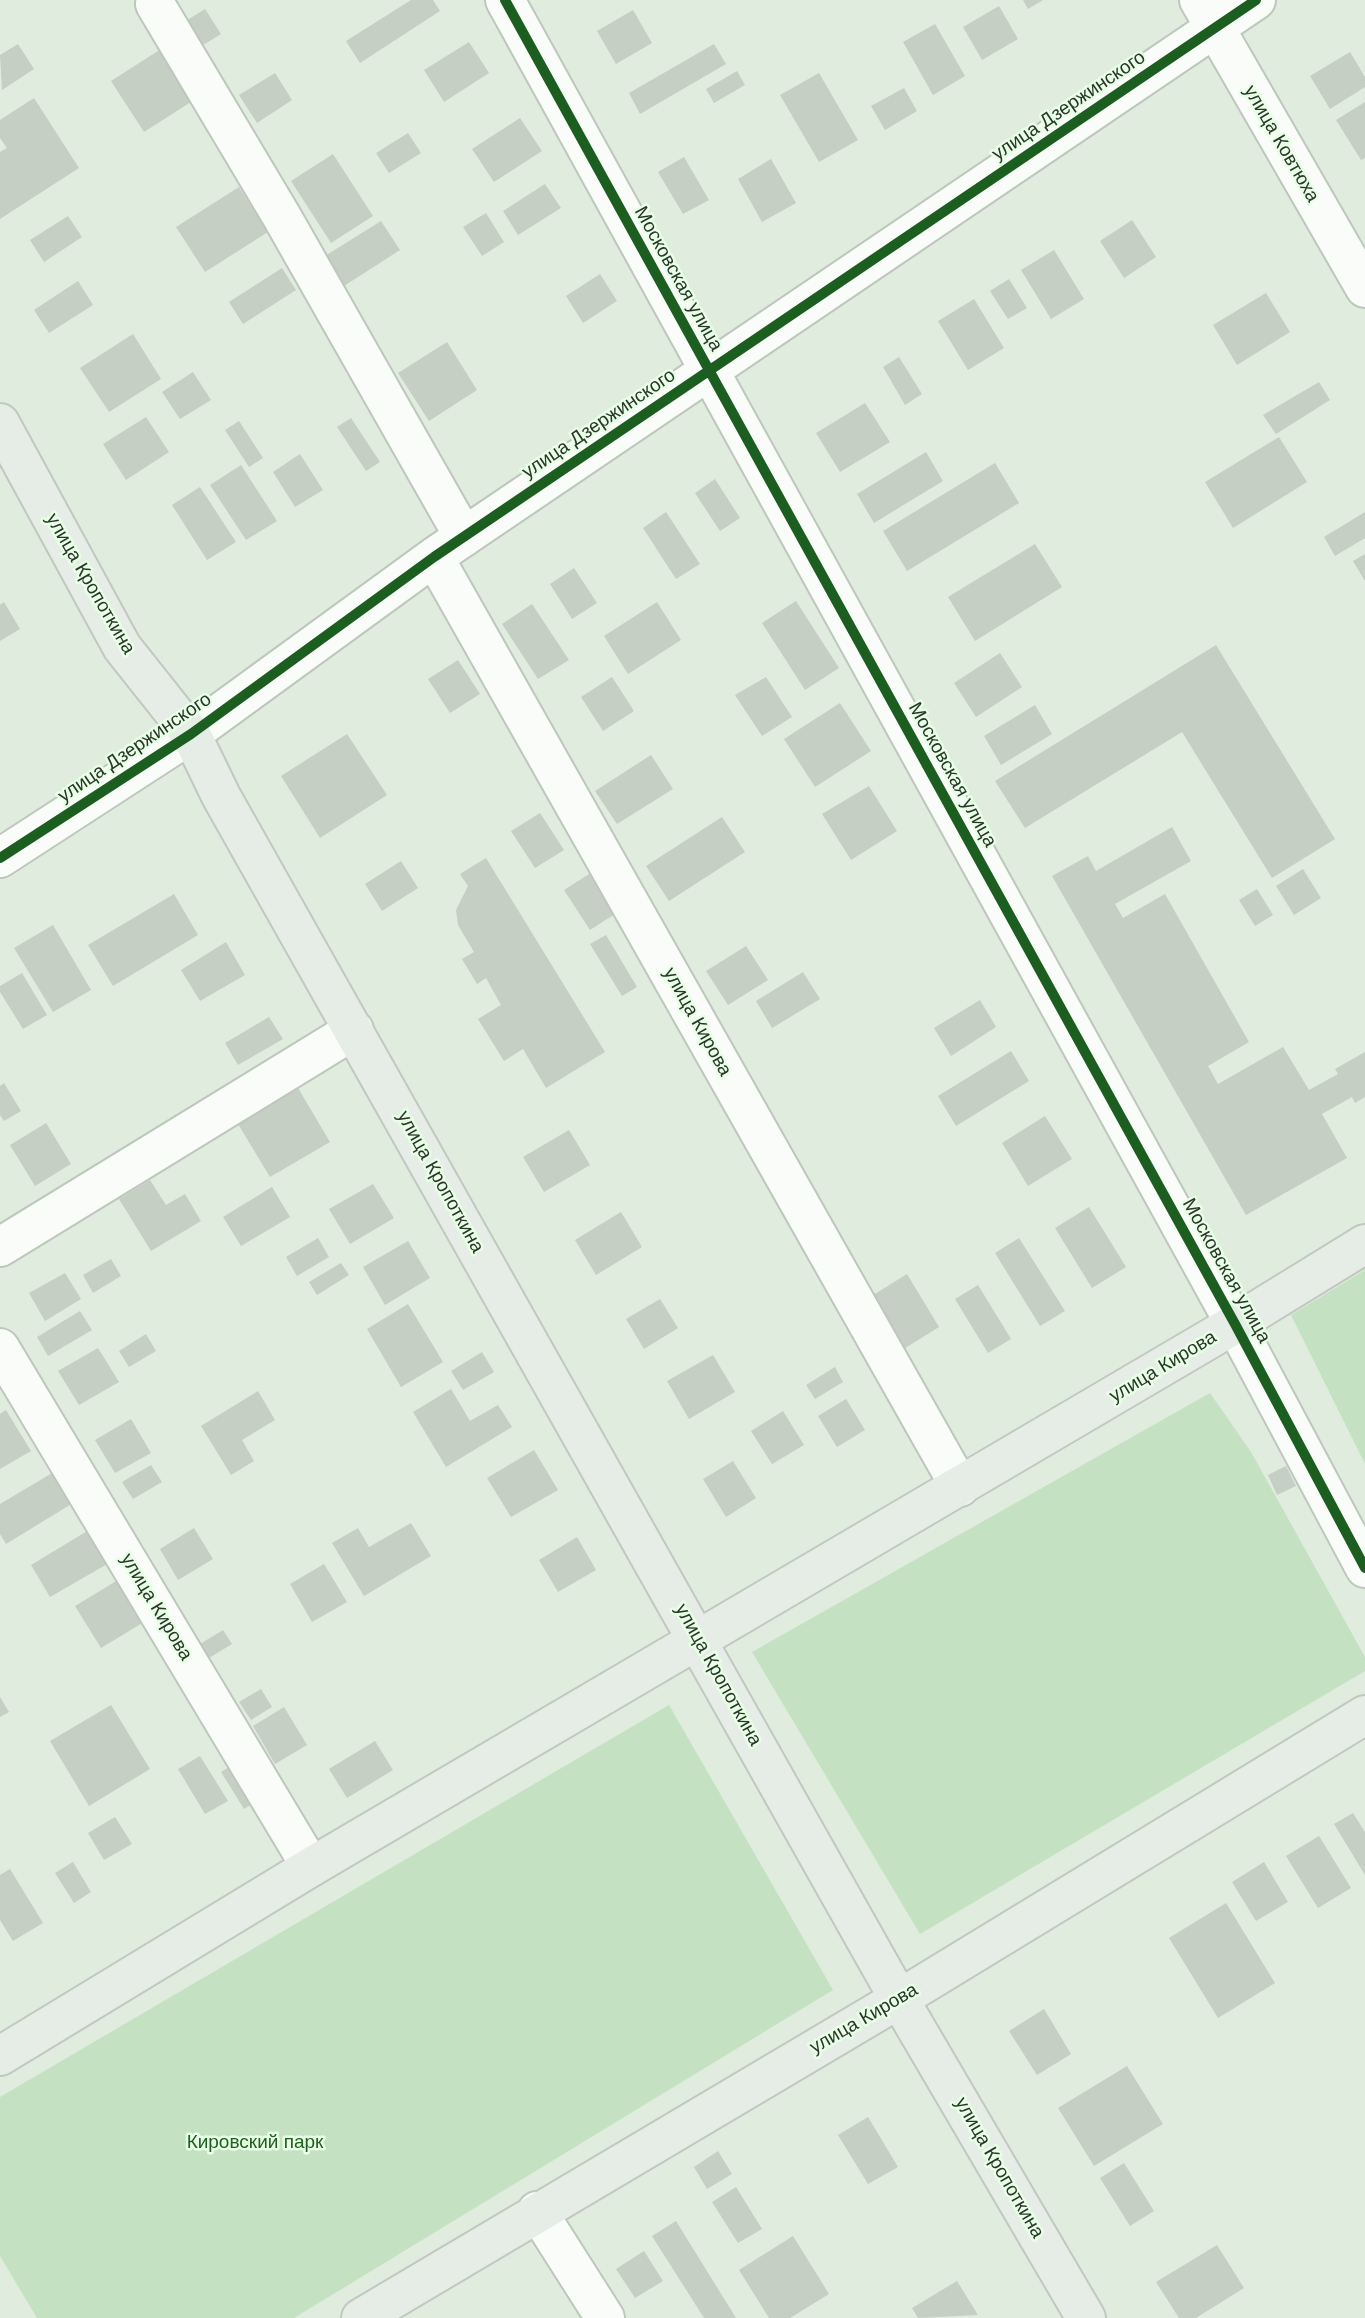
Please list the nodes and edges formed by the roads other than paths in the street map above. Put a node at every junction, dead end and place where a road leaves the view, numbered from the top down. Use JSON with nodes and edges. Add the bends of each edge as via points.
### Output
{"nodes":[{"id":1,"x":505,"y":0,"type":"edge"},
{"id":2,"x":1256,"y":0,"type":"edge"},
{"id":3,"x":155,"y":4,"type":"dead end"},
{"id":4,"x":1206,"y":14,"type":"edge"},
{"id":5,"x":1365,"y":288,"type":"edge"},
{"id":6,"x":708,"y":371,"type":"junction"},
{"id":7,"x":0,"y":423,"type":"edge"},
{"id":8,"x":449,"y":547,"type":"junction"},
{"id":9,"x":191,"y":734,"type":"junction"},
{"id":10,"x":0,"y":858,"type":"edge"},
{"id":11,"x":354,"y":1030,"type":"junction"},
{"id":12,"x":1365,"y":1244,"type":"edge"},
{"id":13,"x":0,"y":1247,"type":"edge"},
{"id":14,"x":1235,"y":1324,"type":"junction"},
{"id":15,"x":0,"y":1348,"type":"edge"},
{"id":16,"x":960,"y":1487,"type":"junction"},
{"id":17,"x":1365,"y":1568,"type":"edge"},
{"id":18,"x":699,"y":1641,"type":"junction"},
{"id":19,"x":1365,"y":1715,"type":"edge"},
{"id":20,"x":312,"y":1867,"type":"junction"},
{"id":21,"x":899,"y":1999,"type":"junction"},
{"id":22,"x":0,"y":2056,"type":"edge"},
{"id":23,"x":537,"y":2211,"type":"junction"},
{"id":24,"x":361,"y":2318,"type":"edge"},
{"id":25,"x":605,"y":2318,"type":"edge"},
{"id":26,"x":1086,"y":2318,"type":"edge"}],
"edges":[{"from":1,"to":6,"type":"street","name":"Московская улица"},
{"from":2,"to":4,"type":"street","name":"улица Дзержинского"},
{"from":3,"to":8,"type":"street","via":[[282,217]]},
{"from":4,"to":5,"type":"street","name":"улица Ковтюха"},
{"from":4,"to":6,"type":"street","name":"улица Дзержинского"},
{"from":6,"to":8,"type":"street","name":"улица Дзержинского"},
{"from":6,"to":14,"type":"street","name":"Московская улица"},
{"from":7,"to":9,"type":"main road","name":"улица Кропоткина","via":[[122,647]]},
{"from":8,"to":9,"type":"street","name":"улица Дзержинского"},
{"from":8,"to":16,"type":"street","name":"улица Кирова"},
{"from":9,"to":10,"type":"street","name":"улица Дзержинского"},
{"from":9,"to":11,"type":"main road","name":"улица Кропоткина","via":[[221,796]]},
{"from":11,"to":13,"type":"street"},
{"from":11,"to":18,"type":"main road","name":"улица Кропоткина"},
{"from":12,"to":14,"type":"main road","name":"улица Кирова"},
{"from":14,"to":16,"type":"main road","name":"улица Кирова"},
{"from":14,"to":17,"type":"street","name":"Московская улица"},
{"from":15,"to":20,"type":"street","name":"улица Кирова"},
{"from":16,"to":18,"type":"main road","name":"улица Кирова"},
{"from":18,"to":20,"type":"main road","name":"улица Кирова"},
{"from":18,"to":21,"type":"main road","name":"улица Кропоткина"},
{"from":19,"to":21,"type":"main road","name":"улица Кирова"},
{"from":20,"to":22,"type":"main road","name":"улица Кирова"},
{"from":21,"to":23,"type":"main road","name":"улица Кирова"},
{"from":21,"to":26,"type":"main road","name":"улица Кропоткина"},
{"from":23,"to":24,"type":"main road","name":"улица Кирова"},
{"from":23,"to":25,"type":"street"}]}
